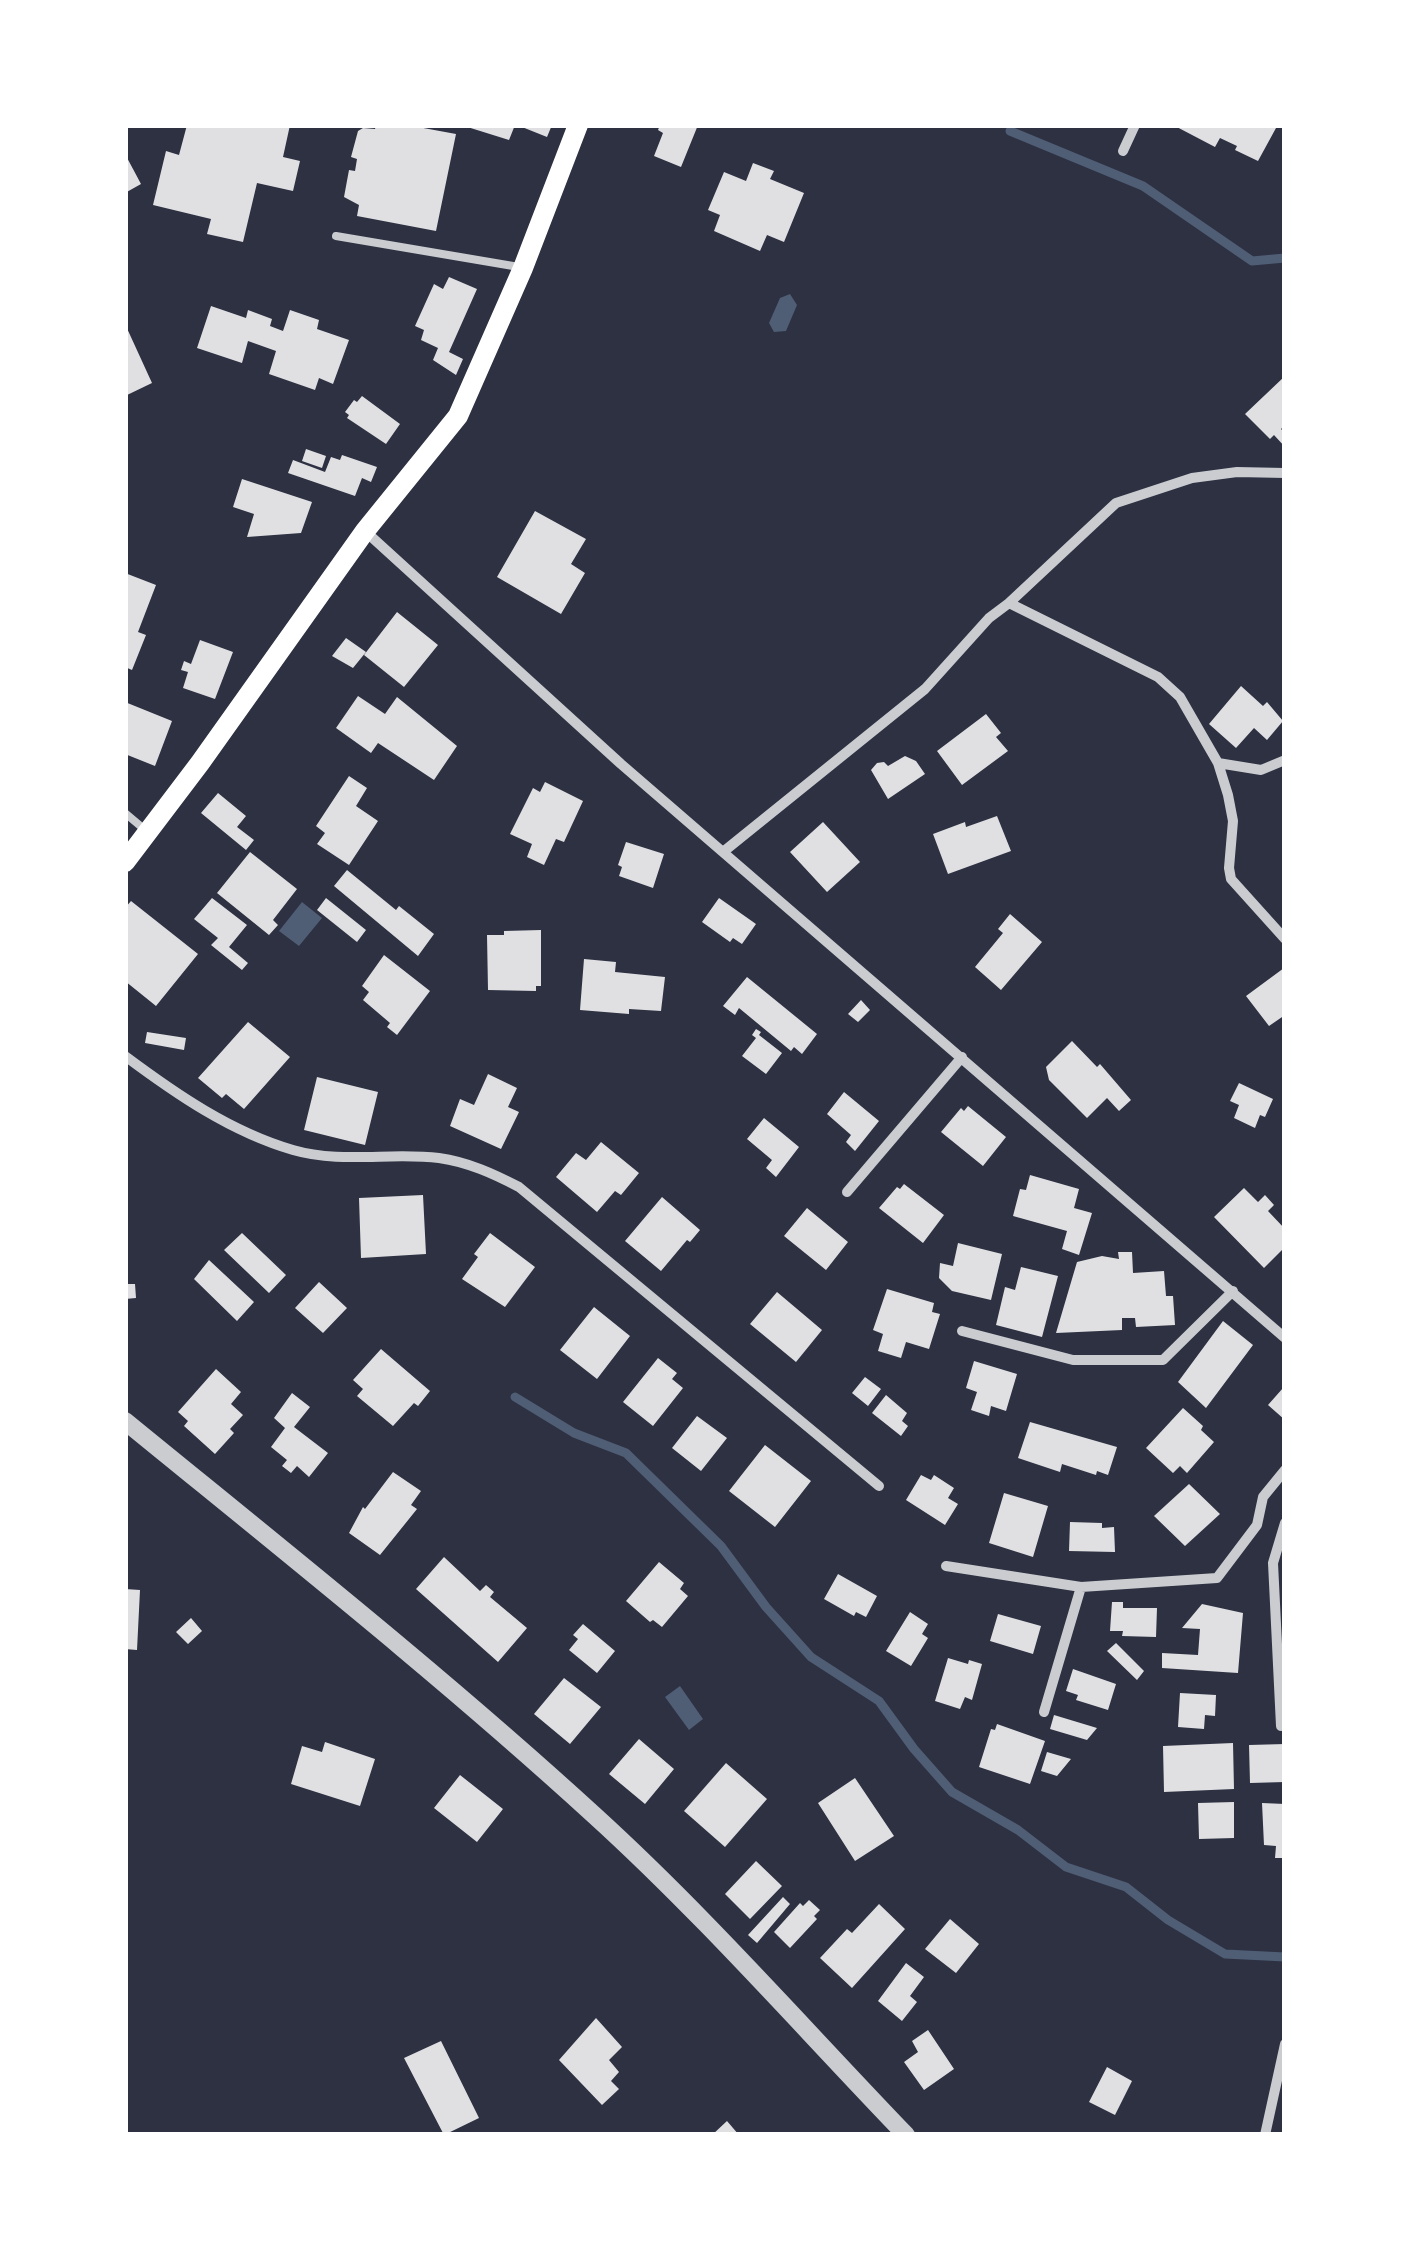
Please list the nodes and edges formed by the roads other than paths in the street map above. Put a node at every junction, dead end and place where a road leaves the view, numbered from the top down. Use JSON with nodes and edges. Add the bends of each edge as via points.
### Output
{"nodes":[{"id":1,"x":578,"y":125,"type":"edge"},
{"id":2,"x":1135,"y":125,"type":"edge"},
{"id":3,"x":1123,"y":151,"type":"dead end"},
{"id":4,"x":336,"y":236,"type":"dead end"},
{"id":5,"x":524,"y":268,"type":"junction"},
{"id":6,"x":1285,"y":473,"type":"edge"},
{"id":7,"x":365,"y":532,"type":"junction"},
{"id":8,"x":1009,"y":603,"type":"junction"},
{"id":9,"x":1285,"y":760,"type":"edge"},
{"id":10,"x":1218,"y":763,"type":"junction"},
{"id":11,"x":125,"y":812,"type":"edge"},
{"id":12,"x":148,"y":832,"type":"junction"},
{"id":13,"x":722,"y":852,"type":"junction"},
{"id":14,"x":125,"y":862,"type":"edge"},
{"id":15,"x":1285,"y":938,"type":"edge"},
{"id":16,"x":125,"y":1056,"type":"edge"},
{"id":17,"x":962,"y":1057,"type":"junction"},
{"id":18,"x":847,"y":1192,"type":"dead end"},
{"id":19,"x":1233,"y":1291,"type":"junction"},
{"id":20,"x":962,"y":1331,"type":"dead end"},
{"id":21,"x":1285,"y":1338,"type":"edge"},
{"id":22,"x":125,"y":1421,"type":"edge"},
{"id":23,"x":1285,"y":1470,"type":"edge"},
{"id":24,"x":879,"y":1486,"type":"dead end"},
{"id":25,"x":1285,"y":1523,"type":"edge"},
{"id":26,"x":946,"y":1566,"type":"dead end"},
{"id":27,"x":1080,"y":1587,"type":"junction"},
{"id":28,"x":1044,"y":1712,"type":"dead end"},
{"id":29,"x":1281,"y":1726,"type":"dead end"},
{"id":30,"x":1285,"y":2044,"type":"edge"},
{"id":31,"x":906,"y":2135,"type":"edge"},
{"id":32,"x":1265,"y":2135,"type":"edge"}],
"edges":[{"from":1,"to":5,"type":"main road"},
{"from":2,"to":3,"type":"street"},
{"from":4,"to":5,"type":"lane"},
{"from":5,"to":7,"type":"main road","via":[[458,416]]},
{"from":6,"to":8,"type":"street","via":[[1192,478],[1116,503]]},
{"from":7,"to":12,"type":"main road"},
{"from":7,"to":13,"type":"street"},
{"from":8,"to":10,"type":"street","via":[[1158,677],[1180,696]]},
{"from":8,"to":13,"type":"street","via":[[925,689]]},
{"from":9,"to":10,"type":"street","via":[[1261,770]]},
{"from":10,"to":15,"type":"street","via":[[1233,811],[1231,879]]},
{"from":11,"to":12,"type":"lane"},
{"from":12,"to":14,"type":"main road"},
{"from":13,"to":17,"type":"street"},
{"from":16,"to":24,"type":"street","via":[[229,1124],[294,1150],[356,1159],[439,1158],[519,1187]]},
{"from":17,"to":18,"type":"street"},
{"from":17,"to":19,"type":"street"},
{"from":19,"to":20,"type":"street","via":[[1162,1360],[1073,1360]]},
{"from":19,"to":21,"type":"street"},
{"from":22,"to":31,"type":"street","via":[[596,1817]]},
{"from":23,"to":27,"type":"street","via":[[1217,1578]]},
{"from":25,"to":29,"type":"street","via":[[1273,1563]]},
{"from":26,"to":27,"type":"street"},
{"from":27,"to":28,"type":"street"},
{"from":30,"to":32,"type":"street"}]}
